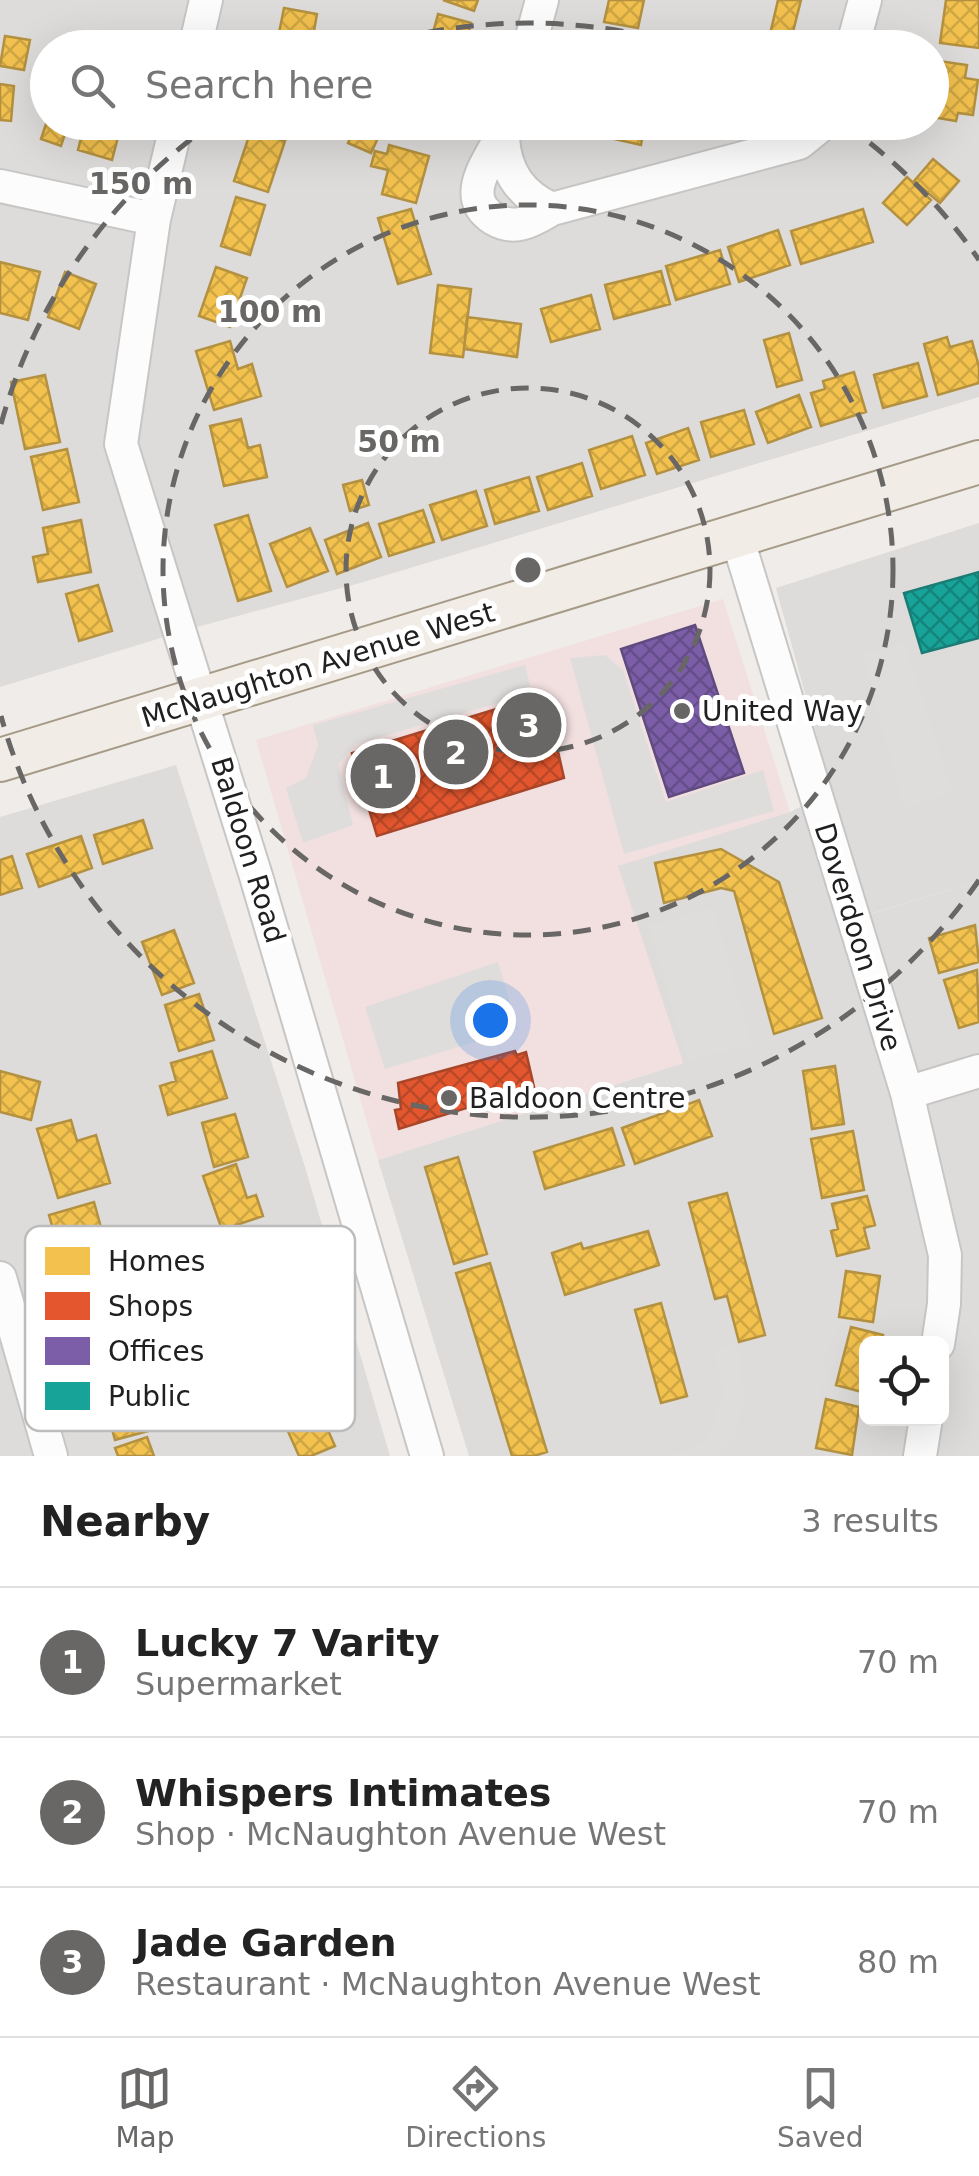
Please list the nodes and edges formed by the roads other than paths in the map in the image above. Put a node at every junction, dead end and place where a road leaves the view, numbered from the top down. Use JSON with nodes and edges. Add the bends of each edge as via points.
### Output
{"nodes":[{"id":1,"x":206,"y":0,"type":"edge"},
{"id":2,"x":542,"y":0,"type":"edge"},
{"id":3,"x":865,"y":0,"type":"edge"},
{"id":4,"x":199,"y":30,"type":"edge"},
{"id":5,"x":534,"y":30,"type":"edge"},
{"id":6,"x":857,"y":30,"type":"edge"},
{"id":7,"x":173,"y":140,"type":"edge"},
{"id":8,"x":500,"y":140,"type":"edge"},
{"id":9,"x":506,"y":140,"type":"edge"},
{"id":10,"x":802,"y":140,"type":"edge"},
{"id":11,"x":0,"y":186,"type":"edge"},
{"id":12,"x":552,"y":208,"type":"junction"},
{"id":13,"x":154,"y":219,"type":"junction"},
{"id":14,"x":979,"y":462,"type":"edge"},
{"id":15,"x":737,"y":537,"type":"junction"},
{"id":16,"x":202,"y":700,"type":"junction"},
{"id":17,"x":0,"y":760,"type":"edge"},
{"id":18,"x":979,"y":1071,"type":"edge"},
{"id":19,"x":907,"y":1092,"type":"junction"},
{"id":20,"x":0,"y":1278,"type":"edge"},
{"id":21,"x":939,"y":1336,"type":"edge"},
{"id":22,"x":25,"y":1364,"type":"edge"},
{"id":23,"x":45,"y":1431,"type":"edge"},
{"id":24,"x":52,"y":1456,"type":"edge"},
{"id":25,"x":427,"y":1456,"type":"edge"}],
"edges":[{"from":1,"to":4,"type":"street"},
{"from":2,"to":5,"type":"street"},
{"from":3,"to":6,"type":"street"},
{"from":7,"to":13,"type":"street","name":"Baldoon Road"},
{"from":8,"to":12,"type":"street","via":[[478,181],[481,207],[518,226]]},
{"from":9,"to":12,"type":"street","via":[[508,168],[518,184]]},
{"from":10,"to":12,"type":"street"},
{"from":11,"to":13,"type":"street"},
{"from":13,"to":16,"type":"street","name":"Baldoon Road","via":[[121,444]]},
{"from":14,"to":15,"type":"main road","name":"McNaughton Avenue West"},
{"from":15,"to":16,"type":"main road","name":"McNaughton Avenue West"},
{"from":15,"to":19,"type":"street","name":"Doverdoon Drive"},
{"from":16,"to":17,"type":"main road","name":"McNaughton Avenue West"},
{"from":16,"to":25,"type":"street","name":"Baldoon Road"},
{"from":18,"to":19,"type":"street"},
{"from":19,"to":21,"type":"street","name":"Doverdoon Drive","via":[[944,1255]]},
{"from":20,"to":22,"type":"street"},
{"from":23,"to":24,"type":"street"}]}
